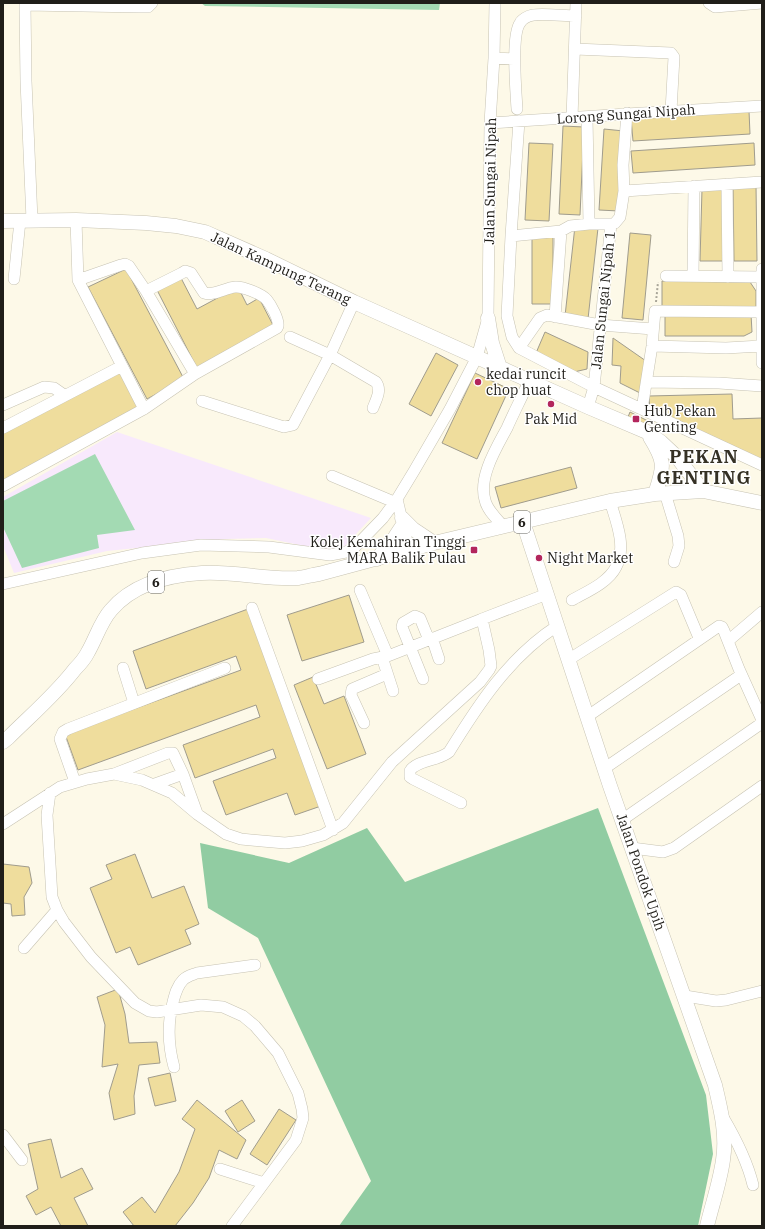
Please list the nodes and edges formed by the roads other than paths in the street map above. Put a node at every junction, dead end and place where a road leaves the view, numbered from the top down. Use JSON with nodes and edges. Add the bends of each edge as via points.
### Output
{"nodes":[{"id":1,"x":152,"y":3,"type":"edge"},
{"id":2,"x":495,"y":3,"type":"edge"},
{"id":3,"x":576,"y":3,"type":"edge"},
{"id":4,"x":709,"y":3,"type":"edge"},
{"id":5,"x":762,"y":3,"type":"edge"},
{"id":6,"x":23,"y":4,"type":"edge"},
{"id":7,"x":57,"y":4,"type":"edge"},
{"id":8,"x":576,"y":16,"type":"junction"},
{"id":9,"x":574,"y":49,"type":"junction"},
{"id":10,"x":494,"y":58,"type":"junction"},
{"id":11,"x":514,"y":59,"type":"junction"},
{"id":12,"x":762,"y":106,"type":"edge"},
{"id":13,"x":517,"y":108,"type":"dead end"},
{"id":14,"x":671,"y":111,"type":"junction"},
{"id":15,"x":627,"y":113,"type":"junction"},
{"id":16,"x":587,"y":117,"type":"junction"},
{"id":17,"x":572,"y":118,"type":"junction"},
{"id":18,"x":519,"y":121,"type":"junction"},
{"id":19,"x":490,"y":123,"type":"junction"},
{"id":20,"x":762,"y":182,"type":"edge"},
{"id":21,"x":727,"y":184,"type":"junction"},
{"id":22,"x":694,"y":186,"type":"junction"},
{"id":23,"x":624,"y":191,"type":"junction"},
{"id":24,"x":76,"y":220,"type":"junction"},
{"id":25,"x":3,"y":221,"type":"edge"},
{"id":26,"x":26,"y":221,"type":"junction"},
{"id":27,"x":589,"y":224,"type":"junction"},
{"id":28,"x":611,"y":224,"type":"junction"},
{"id":29,"x":561,"y":231,"type":"junction"},
{"id":30,"x":511,"y":236,"type":"junction"},
{"id":31,"x":762,"y":269,"type":"edge"},
{"id":32,"x":666,"y":276,"type":"road end"},
{"id":33,"x":693,"y":276,"type":"junction"},
{"id":34,"x":728,"y":277,"type":"junction"},
{"id":35,"x":762,"y":277,"type":"edge"},
{"id":36,"x":14,"y":279,"type":"dead end"},
{"id":37,"x":78,"y":280,"type":"junction"},
{"id":38,"x":146,"y":291,"type":"junction"},
{"id":39,"x":354,"y":302,"type":"junction"},
{"id":40,"x":762,"y":312,"type":"edge"},
{"id":41,"x":555,"y":317,"type":"junction"},
{"id":42,"x":488,"y":318,"type":"junction"},
{"id":43,"x":600,"y":326,"type":"junction"},
{"id":44,"x":653,"y":329,"type":"junction"},
{"id":45,"x":290,"y":337,"type":"dead end"},
{"id":46,"x":652,"y":346,"type":"junction"},
{"id":47,"x":761,"y":346,"type":"edge"},
{"id":48,"x":519,"y":348,"type":"junction"},
{"id":49,"x":330,"y":355,"type":"junction"},
{"id":50,"x":476,"y":357,"type":"junction"},
{"id":51,"x":762,"y":363,"type":"edge"},
{"id":52,"x":122,"y":366,"type":"junction"},
{"id":53,"x":500,"y":368,"type":"junction"},
{"id":54,"x":195,"y":374,"type":"junction"},
{"id":55,"x":529,"y":381,"type":"junction"},
{"id":56,"x":647,"y":382,"type":"junction"},
{"id":57,"x":762,"y":386,"type":"edge"},
{"id":58,"x":594,"y":387,"type":"junction"},
{"id":59,"x":64,"y":395,"type":"junction"},
{"id":60,"x":202,"y":400,"type":"dead end"},
{"id":61,"x":3,"y":405,"type":"edge"},
{"id":62,"x":588,"y":407,"type":"junction"},
{"id":63,"x":373,"y":408,"type":"dead end"},
{"id":64,"x":144,"y":409,"type":"junction"},
{"id":65,"x":642,"y":409,"type":"junction"},
{"id":66,"x":3,"y":428,"type":"edge"},
{"id":67,"x":647,"y":432,"type":"junction"},
{"id":68,"x":762,"y":465,"type":"edge"},
{"id":69,"x":332,"y":476,"type":"dead end"},
{"id":70,"x":3,"y":486,"type":"edge"},
{"id":71,"x":703,"y":491,"type":"junction"},
{"id":72,"x":660,"y":493,"type":"junction"},
{"id":73,"x":395,"y":500,"type":"junction"},
{"id":74,"x":610,"y":501,"type":"junction"},
{"id":75,"x":762,"y":503,"type":"edge"},
{"id":76,"x":402,"y":521,"type":"junction"},
{"id":77,"x":523,"y":522,"type":"junction"},
{"id":78,"x":504,"y":527,"type":"junction"},
{"id":79,"x":434,"y":543,"type":"junction"},
{"id":80,"x":409,"y":550,"type":"junction"},
{"id":81,"x":377,"y":559,"type":"junction"},
{"id":82,"x":674,"y":562,"type":"dead end"},
{"id":83,"x":3,"y":584,"type":"edge"},
{"id":84,"x":360,"y":590,"type":"dead end"},
{"id":85,"x":546,"y":594,"type":"junction"},
{"id":86,"x":572,"y":600,"type":"dead end"},
{"id":87,"x":252,"y":608,"type":"dead end"},
{"id":88,"x":762,"y":612,"type":"edge"},
{"id":89,"x":482,"y":619,"type":"junction"},
{"id":90,"x":557,"y":626,"type":"junction"},
{"id":91,"x":699,"y":638,"type":"junction"},
{"id":92,"x":430,"y":639,"type":"junction"},
{"id":93,"x":728,"y":641,"type":"junction"},
{"id":94,"x":410,"y":647,"type":"junction"},
{"id":95,"x":385,"y":657,"type":"junction"},
{"id":96,"x":439,"y":659,"type":"dead end"},
{"id":97,"x":568,"y":660,"type":"junction"},
{"id":98,"x":123,"y":668,"type":"dead end"},
{"id":99,"x":225,"y":668,"type":"dead end"},
{"id":100,"x":387,"y":674,"type":"junction"},
{"id":101,"x":742,"y":675,"type":"junction"},
{"id":102,"x":318,"y":679,"type":"dead end"},
{"id":103,"x":423,"y":679,"type":"dead end"},
{"id":104,"x":393,"y":691,"type":"dead end"},
{"id":105,"x":134,"y":703,"type":"junction"},
{"id":106,"x":588,"y":716,"type":"junction"},
{"id":107,"x":762,"y":720,"type":"edge"},
{"id":108,"x":364,"y":723,"type":"dead end"},
{"id":109,"x":762,"y":723,"type":"edge"},
{"id":110,"x":3,"y":742,"type":"edge"},
{"id":111,"x":605,"y":768,"type":"junction"},
{"id":112,"x":114,"y":774,"type":"junction"},
{"id":113,"x":183,"y":774,"type":"junction"},
{"id":114,"x":75,"y":782,"type":"junction"},
{"id":115,"x":155,"y":784,"type":"junction"},
{"id":116,"x":762,"y":786,"type":"edge"},
{"id":117,"x":50,"y":793,"type":"junction"},
{"id":118,"x":461,"y":803,"type":"dead end"},
{"id":119,"x":197,"y":814,"type":"junction"},
{"id":120,"x":622,"y":820,"type":"junction"},
{"id":121,"x":3,"y":824,"type":"edge"},
{"id":122,"x":332,"y":830,"type":"junction"},
{"id":123,"x":632,"y":848,"type":"junction"},
{"id":124,"x":57,"y":910,"type":"junction"},
{"id":125,"x":24,"y":948,"type":"dead end"},
{"id":126,"x":255,"y":965,"type":"dead end"},
{"id":127,"x":762,"y":991,"type":"edge"},
{"id":128,"x":684,"y":996,"type":"junction"},
{"id":129,"x":171,"y":1010,"type":"junction"},
{"id":130,"x":174,"y":1067,"type":"dead end"},
{"id":131,"x":722,"y":1115,"type":"junction"},
{"id":132,"x":3,"y":1135,"type":"edge"},
{"id":133,"x":22,"y":1160,"type":"dead end"},
{"id":134,"x":220,"y":1169,"type":"dead end"},
{"id":135,"x":264,"y":1183,"type":"junction"},
{"id":136,"x":753,"y":1185,"type":"dead end"},
{"id":137,"x":232,"y":1226,"type":"edge"},
{"id":138,"x":707,"y":1226,"type":"edge"}],
"edges":[{"from":1,"to":7,"type":"street","via":[[148,7]]},
{"from":2,"to":10,"type":"street","name":"Jalan Sungai Nipah"},
{"from":3,"to":8,"type":"street"},
{"from":4,"to":5,"type":"street","via":[[715,7]]},
{"from":6,"to":7,"type":"street"},
{"from":6,"to":26,"type":"street"},
{"from":8,"to":9,"type":"street"},
{"from":8,"to":11,"type":"street","via":[[534,15],[524,19],[519,25]]},
{"from":9,"to":14,"type":"street","via":[[671,53],[674,57]]},
{"from":9,"to":17,"type":"street"},
{"from":10,"to":11,"type":"street"},
{"from":10,"to":19,"type":"street","name":"Jalan Sungai Nipah"},
{"from":11,"to":13,"type":"street"},
{"from":12,"to":14,"type":"street","name":"Lorong Sungai Nipah"},
{"from":14,"to":15,"type":"street","name":"Lorong Sungai Nipah"},
{"from":15,"to":16,"type":"street","name":"Lorong Sungai Nipah"},
{"from":15,"to":23,"type":"street"},
{"from":16,"to":17,"type":"street","name":"Lorong Sungai Nipah"},
{"from":16,"to":27,"type":"street","name":"Jalan Sungai Nipah 1"},
{"from":17,"to":18,"type":"street","name":"Lorong Sungai Nipah"},
{"from":18,"to":19,"type":"street","name":"Lorong Sungai Nipah"},
{"from":18,"to":30,"type":"street"},
{"from":19,"to":42,"type":"street","name":"Jalan Sungai Nipah"},
{"from":20,"to":21,"type":"street"},
{"from":21,"to":22,"type":"street"},
{"from":21,"to":34,"type":"street"},
{"from":22,"to":23,"type":"street"},
{"from":22,"to":33,"type":"street"},
{"from":23,"to":28,"type":"street","via":[[620,217]]},
{"from":24,"to":26,"type":"main road","name":"Jalan Kampung Terang"},
{"from":24,"to":37,"type":"street"},
{"from":24,"to":39,"type":"main road","name":"Jalan Kampung Terang","via":[[146,223],[205,232],[266,258]]},
{"from":25,"to":26,"type":"main road","name":"Jalan Kampung Terang"},
{"from":26,"to":36,"type":"street"},
{"from":27,"to":28,"type":"street","name":"Jalan Sungai Nipah 1"},
{"from":27,"to":29,"type":"street","via":[[570,226]]},
{"from":28,"to":43,"type":"street","name":"Jalan Sungai Nipah 1"},
{"from":29,"to":30,"type":"street"},
{"from":29,"to":41,"type":"street"},
{"from":30,"to":48,"type":"street","via":[[507,316],[512,337]]},
{"from":31,"to":35,"type":"street"},
{"from":32,"to":33,"type":"street"},
{"from":33,"to":34,"type":"street"},
{"from":34,"to":35,"type":"street"},
{"from":35,"to":40,"type":"street"},
{"from":37,"to":38,"type":"street","via":[[124,264],[132,269]]},
{"from":37,"to":52,"type":"street"},
{"from":38,"to":54,"type":"street"},
{"from":38,"to":54,"type":"street","via":[[189,271],[204,293],[210,294],[238,287],[267,301],[279,323],[277,328]]},
{"from":39,"to":49,"type":"street"},
{"from":39,"to":50,"type":"main road","name":"Jalan Kampung Terang"},
{"from":40,"to":44,"type":"street","via":[[655,311]]},
{"from":40,"to":47,"type":"street"},
{"from":41,"to":43,"type":"street"},
{"from":41,"to":48,"type":"street","via":[[540,318]]},
{"from":42,"to":50,"type":"street","name":"Jalan Sungai Nipah"},
{"from":42,"to":53,"type":"main road"},
{"from":43,"to":44,"type":"street"},
{"from":43,"to":58,"type":"street","name":"Jalan Sungai Nipah 1"},
{"from":44,"to":46,"type":"street"},
{"from":45,"to":49,"type":"street"},
{"from":46,"to":47,"type":"street"},
{"from":46,"to":56,"type":"street"},
{"from":47,"to":51,"type":"street"},
{"from":48,"to":58,"type":"street"},
{"from":49,"to":60,"type":"street","via":[[293,425],[284,427]]},
{"from":49,"to":63,"type":"street","via":[[376,382],[379,391]]},
{"from":50,"to":53,"type":"main road","name":"Jalan Kampung Terang"},
{"from":50,"to":73,"type":"street","name":"Jalan Sungai Nipah","via":[[450,409]]},
{"from":52,"to":59,"type":"street"},
{"from":52,"to":64,"type":"street"},
{"from":53,"to":55,"type":"main road","name":"Jalan Kampung Terang"},
{"from":54,"to":64,"type":"street"},
{"from":55,"to":62,"type":"main road","name":"Jalan Kampung Terang"},
{"from":55,"to":78,"type":"street","via":[[489,464],[484,483],[485,501]]},
{"from":56,"to":57,"type":"street"},
{"from":56,"to":65,"type":"street"},
{"from":58,"to":62,"type":"street","name":"Jalan Sungai Nipah 1"},
{"from":58,"to":65,"type":"street"},
{"from":59,"to":61,"type":"street","via":[[54,388],[44,387]]},
{"from":59,"to":66,"type":"street"},
{"from":62,"to":67,"type":"main road","name":"Jalan Kampung Terang"},
{"from":64,"to":70,"type":"street"},
{"from":65,"to":68,"type":"street"},
{"from":67,"to":71,"type":"main road","name":"Jalan Kampung Terang","via":[[670,449]]},
{"from":67,"to":72,"type":"main road","via":[[662,459]]},
{"from":69,"to":73,"type":"street"},
{"from":71,"to":72,"type":"main road","number":"6"},
{"from":71,"to":75,"type":"main road","number":"6"},
{"from":72,"to":74,"type":"main road","number":"6"},
{"from":72,"to":82,"type":"street","via":[[678,536],[679,546]]},
{"from":73,"to":76,"type":"street"},
{"from":73,"to":83,"type":"street","name":"Jalan Sungai Nipah","via":[[370,532],[354,548],[342,553],[330,555],[268,547],[201,545],[142,553]]},
{"from":74,"to":77,"type":"main road","number":"6"},
{"from":74,"to":86,"type":"street","via":[[620,536],[620,552],[616,567],[607,578]]},
{"from":76,"to":79,"type":"main road"},
{"from":76,"to":80,"type":"street"},
{"from":76,"to":81,"type":"main road","via":[[395,537]]},
{"from":77,"to":78,"type":"main road","number":"6"},
{"from":77,"to":85,"type":"main road","name":"Jalan Pondok Upih"},
{"from":78,"to":79,"type":"main road","number":"6"},
{"from":79,"to":80,"type":"main road","number":"6"},
{"from":80,"to":81,"type":"main road","number":"6"},
{"from":81,"to":110,"type":"main road","number":"6","via":[[300,578],[202,573],[162,579],[142,587],[110,610],[88,653],[74,671]]},
{"from":84,"to":95,"type":"street"},
{"from":85,"to":89,"type":"street"},
{"from":85,"to":90,"type":"main road","name":"Jalan Pondok Upih"},
{"from":87,"to":122,"type":"street"},
{"from":88,"to":93,"type":"street"},
{"from":89,"to":92,"type":"street"},
{"from":89,"to":122,"type":"street","via":[[491,658],[489,670],[480,682],[392,762],[350,816]]},
{"from":90,"to":97,"type":"main road","name":"Jalan Pondok Upih"},
{"from":90,"to":118,"type":"street","via":[[533,644],[505,672],[450,752],[414,766],[410,771],[412,779]]},
{"from":91,"to":93,"type":"street","via":[[719,626],[722,627]]},
{"from":91,"to":97,"type":"street","via":[[681,595],[676,592]]},
{"from":91,"to":106,"type":"street"},
{"from":92,"to":94,"type":"street"},
{"from":92,"to":94,"type":"street","via":[[420,618],[415,616],[402,625]]},
{"from":92,"to":96,"type":"street"},
{"from":93,"to":101,"type":"street"},
{"from":94,"to":95,"type":"street"},
{"from":94,"to":103,"type":"street"},
{"from":95,"to":100,"type":"street"},
{"from":95,"to":102,"type":"street"},
{"from":97,"to":106,"type":"main road","name":"Jalan Pondok Upih"},
{"from":98,"to":105,"type":"street"},
{"from":99,"to":105,"type":"street"},
{"from":100,"to":104,"type":"street"},
{"from":100,"to":108,"type":"street","via":[[352,688],[351,695]]},
{"from":101,"to":107,"type":"street"},
{"from":101,"to":111,"type":"street"},
{"from":105,"to":114,"type":"street","via":[[63,732],[60,739]]},
{"from":106,"to":111,"type":"main road","name":"Jalan Pondok Upih"},
{"from":109,"to":120,"type":"street"},
{"from":111,"to":120,"type":"main road","name":"Jalan Pondok Upih"},
{"from":112,"to":113,"type":"street","via":[[170,753],[175,756]]},
{"from":112,"to":114,"type":"street"},
{"from":112,"to":115,"type":"street"},
{"from":113,"to":115,"type":"street"},
{"from":113,"to":119,"type":"street"},
{"from":114,"to":117,"type":"street"},
{"from":115,"to":119,"type":"street","via":[[172,793]]},
{"from":116,"to":123,"type":"street","via":[[674,848],[663,852]]},
{"from":117,"to":121,"type":"street"},
{"from":117,"to":124,"type":"street","via":[[47,815],[50,881]]},
{"from":119,"to":122,"type":"street","via":[[226,834],[241,839],[285,843],[302,841]]},
{"from":120,"to":123,"type":"main road","name":"Jalan Pondok Upih"},
{"from":123,"to":128,"type":"main road","name":"Jalan Pondok Upih"},
{"from":124,"to":125,"type":"street"},
{"from":124,"to":129,"type":"street","via":[[91,957],[135,1003],[149,1011]]},
{"from":126,"to":129,"type":"street","via":[[189,976],[178,986]]},
{"from":127,"to":128,"type":"street","via":[[716,1001]]},
{"from":128,"to":131,"type":"main road","name":"Jalan Pondok Upih","via":[[715,1085]]},
{"from":129,"to":130,"type":"street","via":[[168,1029]]},
{"from":129,"to":135,"type":"street","via":[[200,1005],[223,1007],[243,1016],[255,1026],[278,1053],[298,1093],[303,1118],[296,1140]]},
{"from":131,"to":136,"type":"street","via":[[744,1157]]},
{"from":131,"to":138,"type":"main road","name":"Jalan Pondok Upih","via":[[723,1161]]},
{"from":132,"to":133,"type":"street"},
{"from":134,"to":135,"type":"street"},
{"from":135,"to":137,"type":"street"}]}
